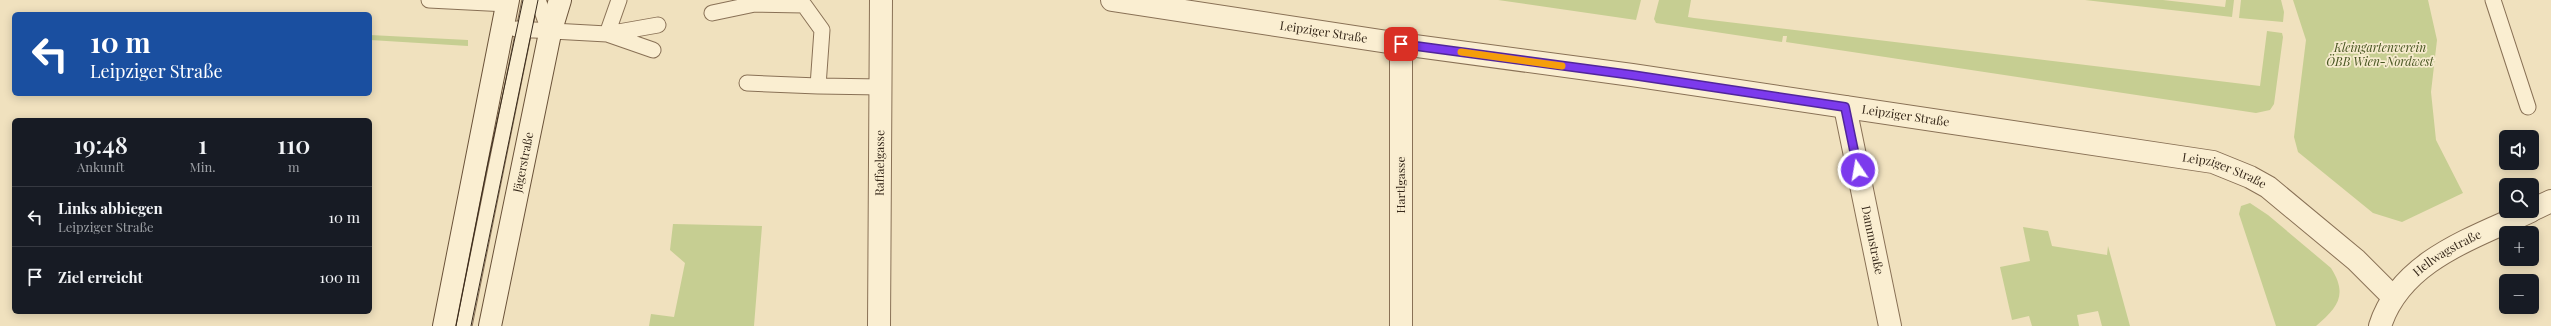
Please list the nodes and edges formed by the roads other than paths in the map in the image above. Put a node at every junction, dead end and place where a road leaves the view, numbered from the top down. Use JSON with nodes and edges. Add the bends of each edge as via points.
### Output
{"nodes":[{"id":1,"x":429,"y":0,"type":"edge"},
{"id":2,"x":530,"y":0,"type":"edge"},
{"id":3,"x":538,"y":0,"type":"edge"},
{"id":4,"x":560,"y":0,"type":"edge"},
{"id":5,"x":619,"y":0,"type":"edge"},
{"id":6,"x":736,"y":0,"type":"edge"},
{"id":7,"x":881,"y":0,"type":"edge"},
{"id":8,"x":1112,"y":0,"type":"edge"},
{"id":9,"x":2493,"y":0,"type":"edge"},
{"id":10,"x":508,"y":2,"type":"edge"},
{"id":11,"x":755,"y":4,"type":"junction"},
{"id":12,"x":712,"y":13,"type":"dead end"},
{"id":13,"x":658,"y":25,"type":"dead end"},
{"id":14,"x":503,"y":28,"type":"junction"},
{"id":15,"x":524,"y":30,"type":"junction"},
{"id":16,"x":550,"y":32,"type":"junction"},
{"id":17,"x":607,"y":34,"type":"junction"},
{"id":18,"x":1401,"y":44,"type":"junction"},
{"id":19,"x":653,"y":50,"type":"dead end"},
{"id":20,"x":747,"y":82,"type":"dead end"},
{"id":21,"x":818,"y":86,"type":"junction"},
{"id":22,"x":882,"y":87,"type":"junction"},
{"id":23,"x":1845,"y":107,"type":"junction"},
{"id":24,"x":2528,"y":107,"type":"dead end"},
{"id":25,"x":2551,"y":201,"type":"edge"},
{"id":26,"x":2539,"y":207,"type":"edge"},
{"id":27,"x":2516,"y":218,"type":"edge"},
{"id":28,"x":2394,"y":297,"type":"junction"},
{"id":29,"x":444,"y":326,"type":"edge"},
{"id":30,"x":464,"y":326,"type":"edge"},
{"id":31,"x":490,"y":326,"type":"edge"},
{"id":32,"x":879,"y":326,"type":"edge"},
{"id":33,"x":1401,"y":326,"type":"edge"},
{"id":34,"x":1890,"y":326,"type":"edge"},
{"id":35,"x":2380,"y":326,"type":"edge"}],
"edges":[{"from":1,"to":10,"type":"lane"},
{"from":2,"to":15,"type":"lane"},
{"from":3,"to":16,"type":"lane"},
{"from":4,"to":16,"type":"street","name":"Jägerstraße"},
{"from":5,"to":17,"type":"lane"},
{"from":6,"to":11,"type":"lane"},
{"from":7,"to":22,"type":"street","name":"Raffaelgasse"},
{"from":8,"to":18,"type":"street","name":"Leipziger Straße"},
{"from":9,"to":24,"type":"lane"},
{"from":10,"to":14,"type":"street"},
{"from":11,"to":12,"type":"lane"},
{"from":11,"to":21,"type":"lane","via":[[804,5],[822,30]]},
{"from":13,"to":17,"type":"lane"},
{"from":14,"to":15,"type":"lane"},
{"from":14,"to":29,"type":"street"},
{"from":15,"to":16,"type":"lane"},
{"from":15,"to":30,"type":"lane"},
{"from":16,"to":17,"type":"lane"},
{"from":16,"to":31,"type":"street","name":"Jägerstraße"},
{"from":17,"to":19,"type":"lane"},
{"from":18,"to":23,"type":"street","name":"Leipziger Straße"},
{"from":18,"to":33,"type":"street","name":"Hartlgasse"},
{"from":20,"to":21,"type":"lane"},
{"from":21,"to":22,"type":"lane"},
{"from":22,"to":32,"type":"street","name":"Raffaelgasse"},
{"from":23,"to":28,"type":"street","name":"Leipziger Straße","via":[[2190,158],[2232,169],[2268,187],[2356,260]]},
{"from":23,"to":34,"type":"street","name":"Dammstraße"},
{"from":25,"to":26,"type":"street","name":"Hellwagstraße"},
{"from":27,"to":28,"type":"street","name":"Hellwagstraße","via":[[2426,264],[2412,275]]},
{"from":28,"to":35,"type":"street","name":"Hellwagstraße"}]}
